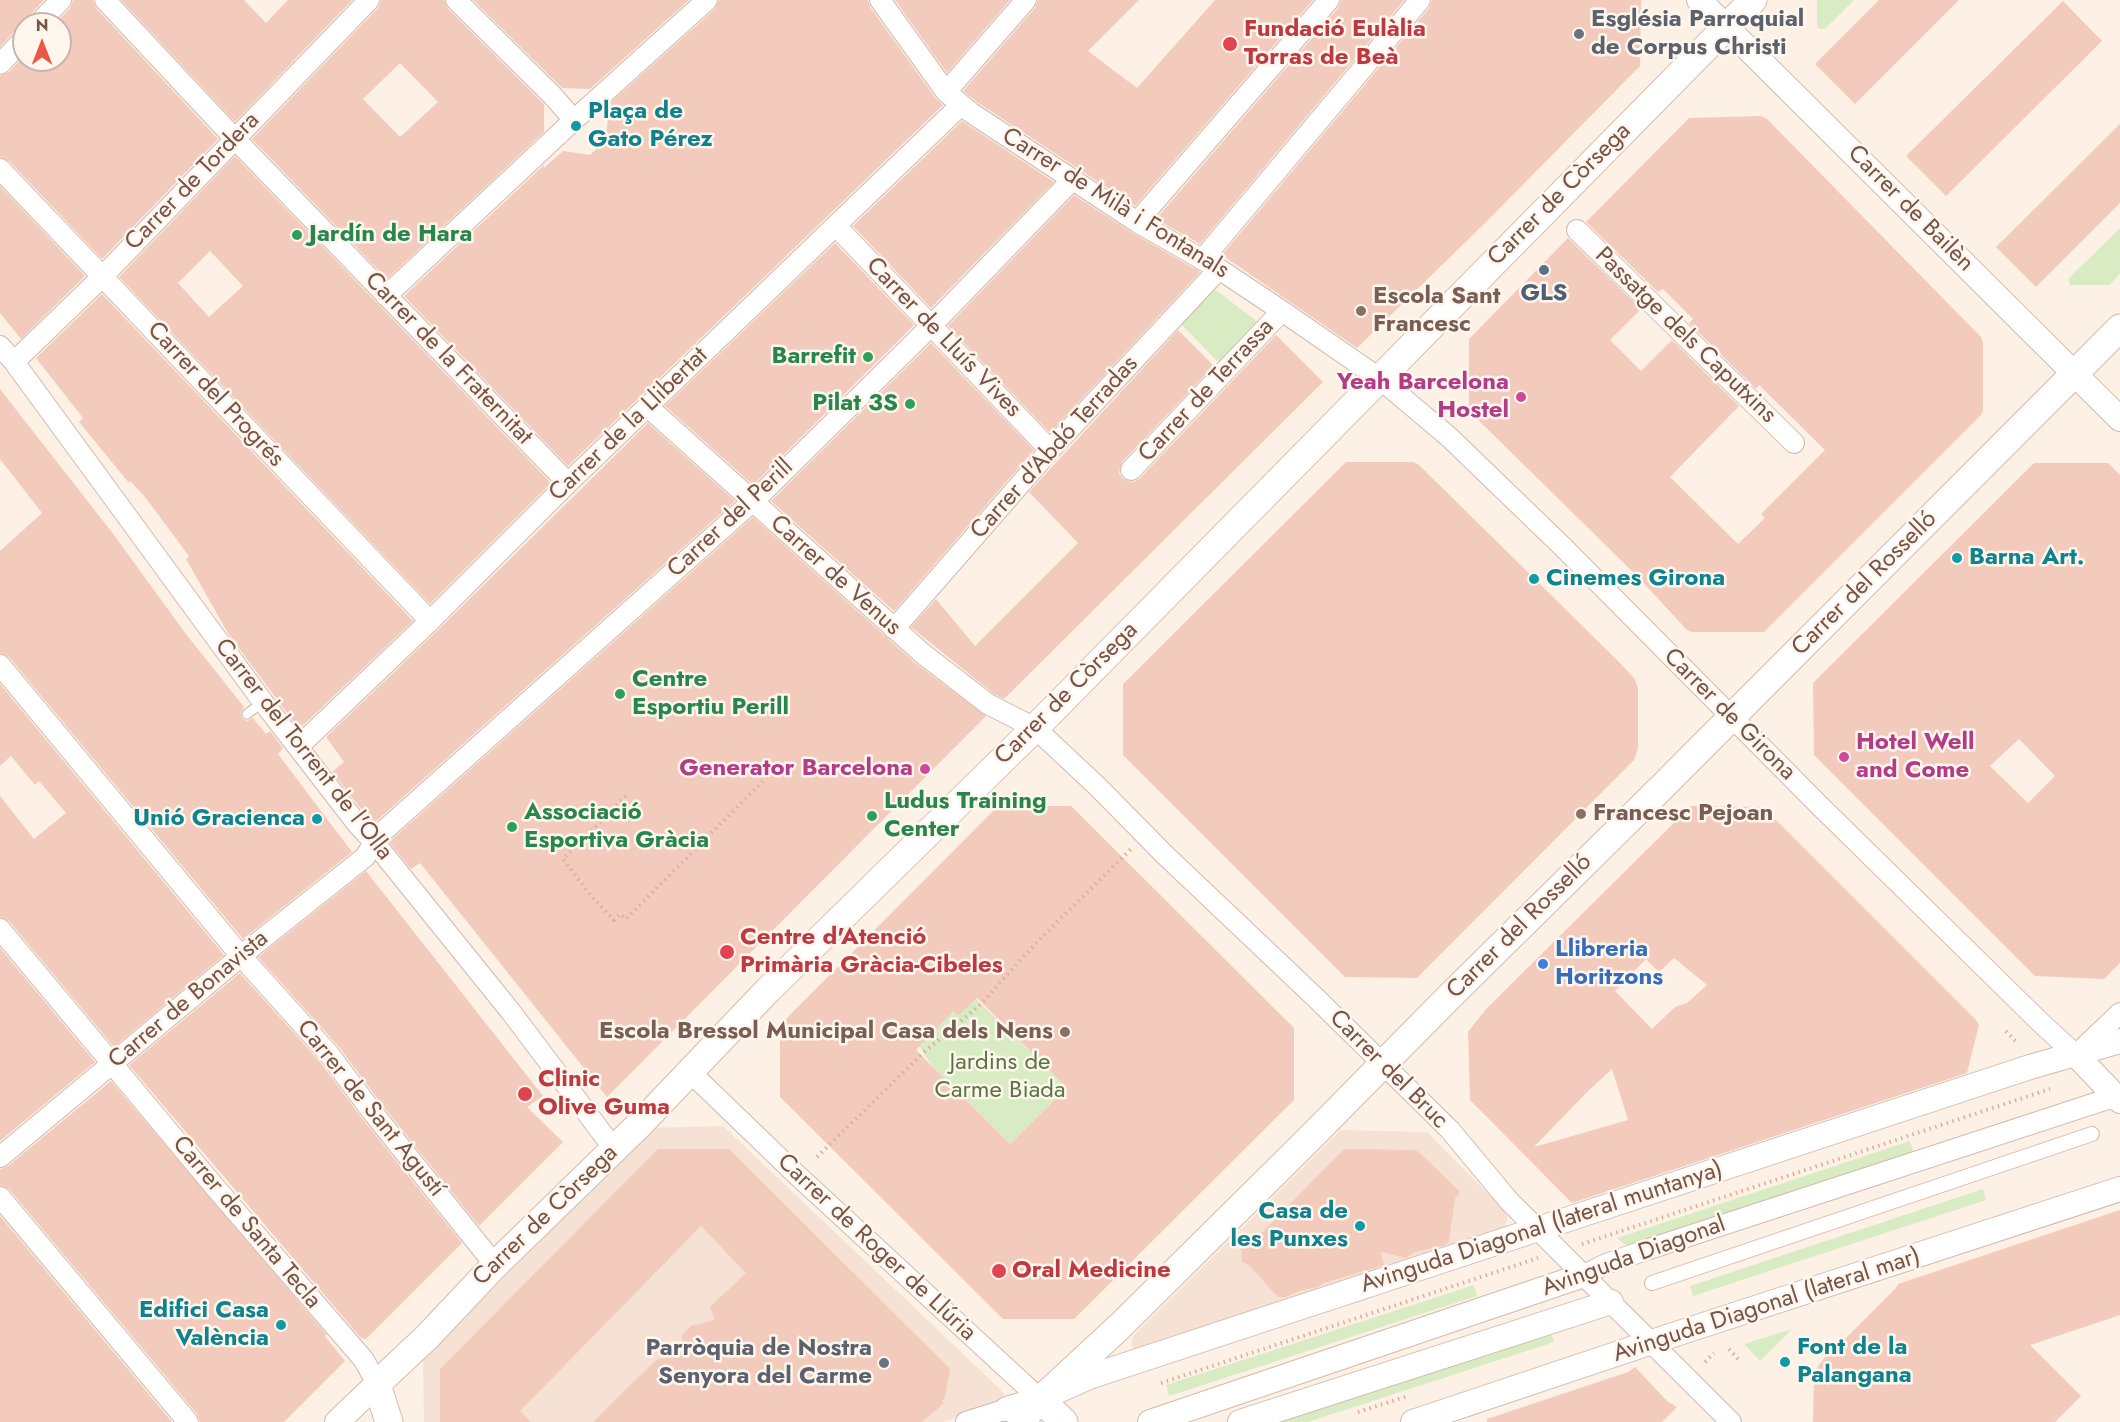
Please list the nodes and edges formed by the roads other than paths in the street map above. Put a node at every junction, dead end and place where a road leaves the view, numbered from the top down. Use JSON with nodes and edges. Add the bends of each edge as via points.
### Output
{"nodes":[{"id":1,"x":62,"y":0,"type":"edge"},
{"id":2,"x":105,"y":0,"type":"edge"},
{"id":3,"x":369,"y":0,"type":"edge"},
{"id":4,"x":456,"y":0,"type":"edge"},
{"id":5,"x":707,"y":0,"type":"edge"},
{"id":6,"x":879,"y":0,"type":"edge"},
{"id":7,"x":1026,"y":0,"type":"edge"},
{"id":8,"x":1329,"y":0,"type":"edge"},
{"id":9,"x":1420,"y":0,"type":"edge"},
{"id":10,"x":1699,"y":0,"type":"edge"},
{"id":11,"x":1753,"y":0,"type":"edge"},
{"id":12,"x":50,"y":12,"type":"edge"},
{"id":13,"x":1726,"y":27,"type":"junction"},
{"id":14,"x":12,"y":52,"type":"edge"},
{"id":15,"x":0,"y":64,"type":"edge"},
{"id":16,"x":946,"y":92,"type":"junction"},
{"id":17,"x":961,"y":105,"type":"junction"},
{"id":18,"x":574,"y":120,"type":"junction"},
{"id":19,"x":235,"y":139,"type":"junction"},
{"id":20,"x":0,"y":169,"type":"edge"},
{"id":21,"x":1072,"y":180,"type":"junction"},
{"id":22,"x":1137,"y":222,"type":"junction"},
{"id":23,"x":836,"y":226,"type":"junction"},
{"id":24,"x":1576,"y":230,"type":"dead end"},
{"id":25,"x":1210,"y":264,"type":"junction"},
{"id":26,"x":103,"y":276,"type":"junction"},
{"id":27,"x":386,"y":296,"type":"junction"},
{"id":28,"x":1282,"y":311,"type":"junction"},
{"id":29,"x":932,"y":325,"type":"junction"},
{"id":30,"x":2120,"y":328,"type":"edge"},
{"id":31,"x":0,"y":346,"type":"edge"},
{"id":32,"x":14,"y":362,"type":"junction"},
{"id":33,"x":2076,"y":373,"type":"junction"},
{"id":34,"x":1379,"y":378,"type":"junction"},
{"id":35,"x":648,"y":407,"type":"junction"},
{"id":36,"x":2120,"y":419,"type":"edge"},
{"id":37,"x":1794,"y":443,"type":"dead end"},
{"id":38,"x":1050,"y":450,"type":"junction"},
{"id":39,"x":1131,"y":470,"type":"dead end"},
{"id":40,"x":568,"y":483,"type":"junction"},
{"id":41,"x":752,"y":502,"type":"junction"},
{"id":42,"x":430,"y":621,"type":"junction"},
{"id":43,"x":894,"y":629,"type":"junction"},
{"id":44,"x":0,"y":665,"type":"edge"},
{"id":45,"x":263,"y":702,"type":"junction"},
{"id":46,"x":247,"y":714,"type":"dead end"},
{"id":47,"x":1731,"y":716,"type":"junction"},
{"id":48,"x":1035,"y":729,"type":"junction"},
{"id":49,"x":298,"y":747,"type":"junction"},
{"id":50,"x":374,"y":842,"type":"junction"},
{"id":51,"x":0,"y":929,"type":"edge"},
{"id":52,"x":241,"y":956,"type":"junction"},
{"id":53,"x":2120,"y":1013,"type":"edge"},
{"id":54,"x":2120,"y":1041,"type":"edge"},
{"id":55,"x":2076,"y":1055,"type":"junction"},
{"id":56,"x":112,"y":1064,"type":"junction"},
{"id":57,"x":1382,"y":1064,"type":"junction"},
{"id":58,"x":690,"y":1072,"type":"junction"},
{"id":59,"x":2119,"y":1097,"type":"edge"},
{"id":60,"x":2092,"y":1134,"type":"dead end"},
{"id":61,"x":614,"y":1149,"type":"junction"},
{"id":62,"x":0,"y":1157,"type":"edge"},
{"id":63,"x":2120,"y":1189,"type":"edge"},
{"id":64,"x":0,"y":1197,"type":"edge"},
{"id":65,"x":1538,"y":1229,"type":"junction"},
{"id":66,"x":495,"y":1265,"type":"junction"},
{"id":67,"x":1584,"y":1275,"type":"junction"},
{"id":68,"x":1652,"y":1283,"type":"dead end"},
{"id":69,"x":1611,"y":1302,"type":"junction"},
{"id":70,"x":1651,"y":1342,"type":"junction"},
{"id":71,"x":377,"y":1384,"type":"junction"},
{"id":72,"x":1040,"y":1399,"type":"junction"},
{"id":73,"x":1014,"y":1415,"type":"edge"},
{"id":74,"x":1718,"y":1418,"type":"edge"},
{"id":75,"x":188,"y":1422,"type":"edge"},
{"id":76,"x":336,"y":1422,"type":"edge"},
{"id":77,"x":389,"y":1422,"type":"edge"},
{"id":78,"x":966,"y":1422,"type":"edge"},
{"id":79,"x":1064,"y":1422,"type":"edge"},
{"id":80,"x":1150,"y":1422,"type":"edge"},
{"id":81,"x":1240,"y":1422,"type":"edge"},
{"id":82,"x":1413,"y":1422,"type":"edge"}],
"edges":[{"from":1,"to":12,"type":"street"},
{"from":2,"to":19,"type":"street","name":"Carrer de la Fraternitat"},
{"from":3,"to":19,"type":"street","name":"Carrer de Tordera"},
{"from":4,"to":18,"type":"street"},
{"from":5,"to":18,"type":"street"},
{"from":6,"to":16,"type":"street","name":"Carrer de Milà i Fontanals"},
{"from":7,"to":16,"type":"street"},
{"from":8,"to":22,"type":"street"},
{"from":9,"to":25,"type":"street","name":"Carrer d'Abdó Terradas"},
{"from":10,"to":13,"type":"street","name":"Carrer de Bailèn"},
{"from":11,"to":13,"type":"main road","name":"Carrer de Còrsega"},
{"from":13,"to":33,"type":"street","name":"Carrer de Bailèn"},
{"from":13,"to":34,"type":"main road","name":"Carrer de Còrsega"},
{"from":14,"to":15,"type":"street"},
{"from":16,"to":17,"type":"street","name":"Carrer de Milà i Fontanals"},
{"from":17,"to":21,"type":"street","name":"Carrer de Milà i Fontanals"},
{"from":17,"to":23,"type":"street","name":"Carrer de la Llibertat"},
{"from":18,"to":27,"type":"street","via":[[479,216]]},
{"from":19,"to":26,"type":"street","name":"Carrer de Tordera"},
{"from":19,"to":27,"type":"street","name":"Carrer de la Fraternitat"},
{"from":20,"to":26,"type":"street","name":"Carrer del Progrés"},
{"from":21,"to":22,"type":"street","name":"Carrer de Milà i Fontanals"},
{"from":21,"to":29,"type":"street","name":"Carrer del Perill"},
{"from":22,"to":25,"type":"street","name":"Carrer de Milà i Fontanals"},
{"from":23,"to":29,"type":"street","name":"Carrer de Lluís Vives"},
{"from":23,"to":35,"type":"street","name":"Carrer de la Llibertat"},
{"from":24,"to":37,"type":"street","name":"Passatge dels Caputxins"},
{"from":25,"to":28,"type":"street","name":"Carrer de Milà i Fontanals"},
{"from":25,"to":38,"type":"street","name":"Carrer d'Abdó Terradas"},
{"from":26,"to":32,"type":"street","name":"Carrer de Tordera"},
{"from":26,"to":42,"type":"street","name":"Carrer del Progrés"},
{"from":27,"to":40,"type":"street","name":"Carrer de la Fraternitat"},
{"from":28,"to":34,"type":"street","name":"Carrer de Milà i Fontanals"},
{"from":28,"to":39,"type":"street","name":"Carrer de Terrassa"},
{"from":29,"to":38,"type":"street","name":"Carrer de Lluís Vives"},
{"from":29,"to":41,"type":"street","name":"Carrer del Perill"},
{"from":30,"to":33,"type":"main road","name":"Carrer del Rosselló"},
{"from":31,"to":32,"type":"street","name":"Carrer del Torrent de l'Olla"},
{"from":32,"to":45,"type":"street","name":"Carrer del Torrent de l'Olla"},
{"from":33,"to":36,"type":"street","name":"Carrer de Bailèn"},
{"from":33,"to":47,"type":"main road","name":"Carrer del Rosselló"},
{"from":34,"to":47,"type":"street","name":"Carrer de Girona","via":[[1449,437]]},
{"from":34,"to":48,"type":"main road","name":"Carrer de Còrsega"},
{"from":35,"to":40,"type":"street","name":"Carrer de la Llibertat"},
{"from":35,"to":41,"type":"street","name":"Carrer de Venus"},
{"from":38,"to":43,"type":"street","name":"Carrer d'Abdó Terradas"},
{"from":40,"to":42,"type":"street","name":"Carrer de la Llibertat"},
{"from":41,"to":43,"type":"street","name":"Carrer de Venus"},
{"from":41,"to":50,"type":"street","name":"Carrer del Perill"},
{"from":42,"to":49,"type":"street","name":"Carrer de la Llibertat"},
{"from":43,"to":48,"type":"street","name":"Carrer de Venus","via":[[988,704]]},
{"from":44,"to":52,"type":"street","name":"Carrer de Sant Agustí"},
{"from":45,"to":46,"type":"lane"},
{"from":45,"to":49,"type":"street","name":"Carrer del Torrent de l'Olla"},
{"from":47,"to":55,"type":"street","name":"Carrer de Girona"},
{"from":47,"to":57,"type":"main road","name":"Carrer del Rosselló"},
{"from":48,"to":57,"type":"street","name":"Carrer del Bruc"},
{"from":48,"to":58,"type":"main road","name":"Carrer de Còrsega","via":[[784,974]]},
{"from":49,"to":50,"type":"street","name":"Carrer del Torrent de l'Olla"},
{"from":50,"to":52,"type":"street","name":"Carrer de Bonavista","via":[[365,857]]},
{"from":50,"to":61,"type":"street","name":"Carrer del Torrent de l'Olla","via":[[511,1012]]},
{"from":51,"to":56,"type":"street","name":"Carrer de Santa Tecla"},
{"from":52,"to":56,"type":"street","name":"Carrer de Bonavista"},
{"from":52,"to":66,"type":"street","name":"Carrer de Sant Agustí","via":[[329,1054]]},
{"from":53,"to":55,"type":"street"},
{"from":54,"to":55,"type":"street","name":"Avinguda Diagonal (lateral muntanya)"},
{"from":55,"to":59,"type":"street"},
{"from":55,"to":65,"type":"street","name":"Avinguda Diagonal (lateral muntanya)"},
{"from":56,"to":62,"type":"street","name":"Carrer de Bonavista"},
{"from":56,"to":71,"type":"street","name":"Carrer de Santa Tecla","via":[[364,1360]]},
{"from":57,"to":65,"type":"street","name":"Carrer del Bruc","via":[[1450,1130],[1509,1201]]},
{"from":57,"to":72,"type":"main road","name":"Carrer del Rosselló","via":[[1120,1326]]},
{"from":58,"to":61,"type":"main road","name":"Carrer de Còrsega"},
{"from":58,"to":72,"type":"street","name":"Carrer de Roger de Llúria"},
{"from":59,"to":67,"type":"street","name":"Avinguda Diagonal","via":[[1640,1252]]},
{"from":60,"to":68,"type":"street","name":"Avinguda Diagonal"},
{"from":61,"to":66,"type":"main road","name":"Carrer de Còrsega"},
{"from":63,"to":70,"type":"street","name":"Avinguda Diagonal (lateral mar)"},
{"from":64,"to":75,"type":"street"},
{"from":65,"to":67,"type":"street","name":"Carrer del Bruc"},
{"from":65,"to":72,"type":"street","name":"Avinguda Diagonal (lateral muntanya)","via":[[1089,1377]]},
{"from":66,"to":71,"type":"main road","name":"Carrer de Còrsega"},
{"from":67,"to":69,"type":"street","name":"Carrer del Bruc"},
{"from":67,"to":80,"type":"street","name":"Avinguda Diagonal"},
{"from":69,"to":70,"type":"street","name":"Carrer del Bruc"},
{"from":69,"to":81,"type":"street","name":"Avinguda Diagonal"},
{"from":70,"to":74,"type":"street","name":"Carrer del Bruc"},
{"from":70,"to":82,"type":"street","name":"Avinguda Diagonal (lateral mar)"},
{"from":71,"to":76,"type":"street"},
{"from":71,"to":77,"type":"main road"},
{"from":72,"to":73,"type":"main road","name":"Carrer del Rosselló"},
{"from":72,"to":79,"type":"main road","name":"Carrer de Roger de Llúria"},
{"from":73,"to":78,"type":"street"}]}
